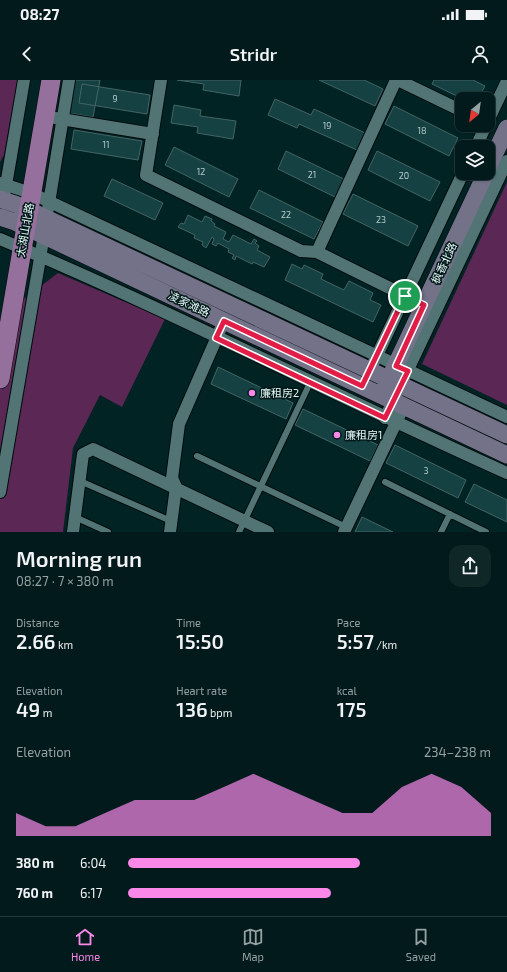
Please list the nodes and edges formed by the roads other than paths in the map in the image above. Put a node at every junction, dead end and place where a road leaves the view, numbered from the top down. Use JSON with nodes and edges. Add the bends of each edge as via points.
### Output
{"nodes":[{"id":1,"x":24,"y":80,"type":"edge"},
{"id":2,"x":39,"y":80,"type":"edge"},
{"id":3,"x":51,"y":80,"type":"edge"},
{"id":4,"x":69,"y":80,"type":"edge"},
{"id":5,"x":161,"y":80,"type":"edge"},
{"id":6,"x":397,"y":80,"type":"edge"},
{"id":7,"x":507,"y":81,"type":"edge"},
{"id":8,"x":495,"y":106,"type":"edge"},
{"id":9,"x":455,"y":108,"type":"edge"},
{"id":10,"x":54,"y":118,"type":"junction"},
{"id":11,"x":507,"y":128,"type":"edge"},
{"id":12,"x":153,"y":134,"type":"junction"},
{"id":13,"x":495,"y":153,"type":"edge"},
{"id":14,"x":507,"y":161,"type":"edge"},
{"id":15,"x":461,"y":180,"type":"edge"},
{"id":16,"x":483,"y":180,"type":"edge"},
{"id":17,"x":49,"y":202,"type":"junction"},
{"id":18,"x":11,"y":205,"type":"edge"},
{"id":19,"x":47,"y":218,"type":"junction"},
{"id":20,"x":44,"y":236,"type":"junction"},
{"id":21,"x":11,"y":244,"type":"edge"},
{"id":22,"x":317,"y":252,"type":"junction"},
{"id":23,"x":40,"y":256,"type":"junction"},
{"id":24,"x":405,"y":296,"type":"junction"},
{"id":25,"x":424,"y":305,"type":"junction"},
{"id":26,"x":0,"y":310,"type":"edge"},
{"id":27,"x":224,"y":321,"type":"junction"},
{"id":28,"x":216,"y":338,"type":"junction"},
{"id":29,"x":373,"y":364,"type":"junction"},
{"id":30,"x":398,"y":375,"type":"junction"},
{"id":31,"x":0,"y":379,"type":"edge"},
{"id":32,"x":310,"y":383,"type":"junction"},
{"id":33,"x":362,"y":386,"type":"junction"},
{"id":34,"x":393,"y":401,"type":"junction"},
{"id":35,"x":354,"y":404,"type":"junction"},
{"id":36,"x":507,"y":417,"type":"edge"},
{"id":37,"x":391,"y":421,"type":"junction"},
{"id":38,"x":507,"y":435,"type":"edge"},
{"id":39,"x":507,"y":455,"type":"edge"},
{"id":40,"x":198,"y":456,"type":"dead end"},
{"id":41,"x":507,"y":474,"type":"edge"},
{"id":42,"x":80,"y":481,"type":"junction"},
{"id":43,"x":385,"y":482,"type":"dead end"},
{"id":44,"x":261,"y":486,"type":"junction"},
{"id":45,"x":176,"y":487,"type":"junction"},
{"id":46,"x":0,"y":492,"type":"edge"},
{"id":47,"x":450,"y":514,"type":"junction"},
{"id":48,"x":75,"y":517,"type":"junction"},
{"id":49,"x":170,"y":526,"type":"edge"},
{"id":50,"x":242,"y":527,"type":"edge"},
{"id":51,"x":345,"y":530,"type":"edge"},
{"id":52,"x":73,"y":532,"type":"edge"},
{"id":53,"x":108,"y":532,"type":"edge"},
{"id":54,"x":268,"y":532,"type":"edge"},
{"id":55,"x":441,"y":532,"type":"edge"},
{"id":56,"x":486,"y":532,"type":"edge"}],
"edges":[{"from":1,"to":18,"type":"street"},
{"from":2,"to":18,"type":"main road","name":"太湖山北路"},
{"from":3,"to":10,"type":"main road","name":"太湖山北路"},
{"from":4,"to":10,"type":"street"},
{"from":5,"to":12,"type":"street"},
{"from":6,"to":9,"type":"street"},
{"from":6,"to":22,"type":"street"},
{"from":7,"to":8,"type":"street"},
{"from":10,"to":12,"type":"street"},
{"from":10,"to":17,"type":"street"},
{"from":10,"to":18,"type":"main road","name":"太湖山北路"},
{"from":11,"to":13,"type":"main road"},
{"from":12,"to":22,"type":"street","via":[[146,175],[301,251]]},
{"from":14,"to":30,"type":"street"},
{"from":15,"to":24,"type":"street"},
{"from":16,"to":25,"type":"main road","name":"枫香北路"},
{"from":17,"to":18,"type":"street"},
{"from":17,"to":19,"type":"street"},
{"from":17,"to":29,"type":"street"},
{"from":18,"to":19,"type":"main road","name":"凌家滩路"},
{"from":18,"to":20,"type":"main road","name":"凌家滩路"},
{"from":18,"to":21,"type":"main road","name":"太湖山北路"},
{"from":19,"to":20,"type":"street"},
{"from":19,"to":29,"type":"main road","name":"凌家滩路"},
{"from":20,"to":23,"type":"street"},
{"from":20,"to":27,"type":"main road","name":"凌家滩路"},
{"from":21,"to":23,"type":"street"},
{"from":21,"to":26,"type":"main road","name":"太湖山北路"},
{"from":21,"to":31,"type":"main road","name":"太湖山北路"},
{"from":22,"to":24,"type":"street"},
{"from":23,"to":28,"type":"street"},
{"from":23,"to":46,"type":"street"},
{"from":24,"to":25,"type":"street"},
{"from":24,"to":29,"type":"street"},
{"from":25,"to":30,"type":"main road","name":"枫香北路"},
{"from":27,"to":28,"type":"street"},
{"from":27,"to":33,"type":"main road","name":"凌家滩路"},
{"from":28,"to":32,"type":"street"},
{"from":28,"to":45,"type":"street","via":[[179,424],[172,478]]},
{"from":29,"to":30,"type":"main road","name":"凌家滩路"},
{"from":29,"to":33,"type":"street"},
{"from":30,"to":34,"type":"main road","name":"枫香北路"},
{"from":30,"to":36,"type":"street"},
{"from":30,"to":38,"type":"main road","name":"凌家滩路"},
{"from":32,"to":35,"type":"street"},
{"from":32,"to":44,"type":"lane"},
{"from":33,"to":34,"type":"main road","name":"凌家滩路"},
{"from":33,"to":35,"type":"street"},
{"from":34,"to":37,"type":"street"},
{"from":34,"to":39,"type":"main road","name":"凌家滩路"},
{"from":35,"to":37,"type":"street"},
{"from":37,"to":41,"type":"street"},
{"from":37,"to":51,"type":"street"},
{"from":40,"to":44,"type":"lane"},
{"from":42,"to":45,"type":"street","via":[[83,454],[93,448]]},
{"from":42,"to":48,"type":"street"},
{"from":42,"to":49,"type":"lane"},
{"from":43,"to":47,"type":"lane"},
{"from":44,"to":50,"type":"lane"},
{"from":44,"to":51,"type":"lane"},
{"from":45,"to":49,"type":"street"},
{"from":45,"to":50,"type":"street"},
{"from":47,"to":55,"type":"lane"},
{"from":47,"to":56,"type":"lane"},
{"from":48,"to":52,"type":"street"},
{"from":48,"to":53,"type":"lane"},
{"from":50,"to":54,"type":"street"}]}
